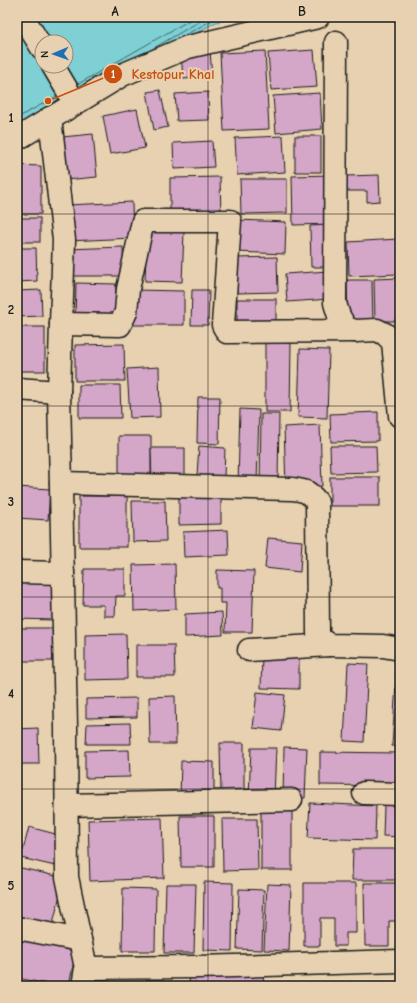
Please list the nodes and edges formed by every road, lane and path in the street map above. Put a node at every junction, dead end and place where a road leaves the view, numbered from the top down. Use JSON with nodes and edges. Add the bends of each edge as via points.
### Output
{"nodes":[{"id":1,"x":23,"y":17,"type":"edge"},
{"id":2,"x":318,"y":17,"type":"edge"},
{"id":3,"x":34,"y":35,"type":"edge"},
{"id":4,"x":336,"y":42,"type":"dead end"},
{"id":5,"x":58,"y":74,"type":"edge"},
{"id":6,"x":75,"y":103,"type":"junction"},
{"id":7,"x":50,"y":118,"type":"junction"},
{"id":8,"x":17,"y":139,"type":"edge"},
{"id":9,"x":60,"y":324,"type":"junction"},
{"id":10,"x":355,"y":331,"type":"junction"},
{"id":11,"x":17,"y":388,"type":"edge"},
{"id":12,"x":59,"y":392,"type":"junction"},
{"id":13,"x":400,"y":416,"type":"edge"},
{"id":14,"x":61,"y":483,"type":"junction"},
{"id":15,"x":17,"y":572,"type":"edge"},
{"id":16,"x":63,"y":574,"type":"junction"},
{"id":17,"x":329,"y":645,"type":"junction"},
{"id":18,"x":400,"y":649,"type":"edge"},
{"id":19,"x":249,"y":650,"type":"dead end"},
{"id":20,"x":364,"y":793,"type":"dead end"},
{"id":21,"x":400,"y":794,"type":"edge"},
{"id":22,"x":291,"y":800,"type":"dead end"},
{"id":23,"x":67,"y":805,"type":"junction"},
{"id":24,"x":17,"y":928,"type":"edge"},
{"id":25,"x":80,"y":940,"type":"junction"},
{"id":26,"x":400,"y":961,"type":"edge"},
{"id":27,"x":84,"y":977,"type":"edge"}],
"edges":[{"from":1,"to":3,"type":"street"},
{"from":2,"to":6,"type":"street","via":[[188,47],[122,75]]},
{"from":4,"to":10,"type":"street","via":[[335,303],[346,328]]},
{"from":5,"to":6,"type":"street"},
{"from":6,"to":7,"type":"street"},
{"from":7,"to":8,"type":"street"},
{"from":7,"to":9,"type":"street","via":[[64,240]]},
{"from":9,"to":10,"type":"street","via":[[120,324],[126,312],[128,289],[143,221],[230,221],[223,325],[227,332]]},
{"from":9,"to":12,"type":"street"},
{"from":10,"to":13,"type":"street","via":[[377,330],[392,342]]},
{"from":11,"to":12,"type":"street"},
{"from":12,"to":14,"type":"street"},
{"from":14,"to":16,"type":"street"},
{"from":14,"to":17,"type":"street","via":[[305,491],[317,502],[318,633],[320,639]]},
{"from":15,"to":16,"type":"street"},
{"from":16,"to":23,"type":"street"},
{"from":17,"to":18,"type":"street","via":[[383,646]]},
{"from":17,"to":19,"type":"street"},
{"from":20,"to":21,"type":"street"},
{"from":22,"to":23,"type":"street"},
{"from":23,"to":25,"type":"street","via":[[67,877]]},
{"from":24,"to":25,"type":"street"},
{"from":25,"to":27,"type":"street"},
{"from":26,"to":27,"type":"street","via":[[198,967]]}]}
